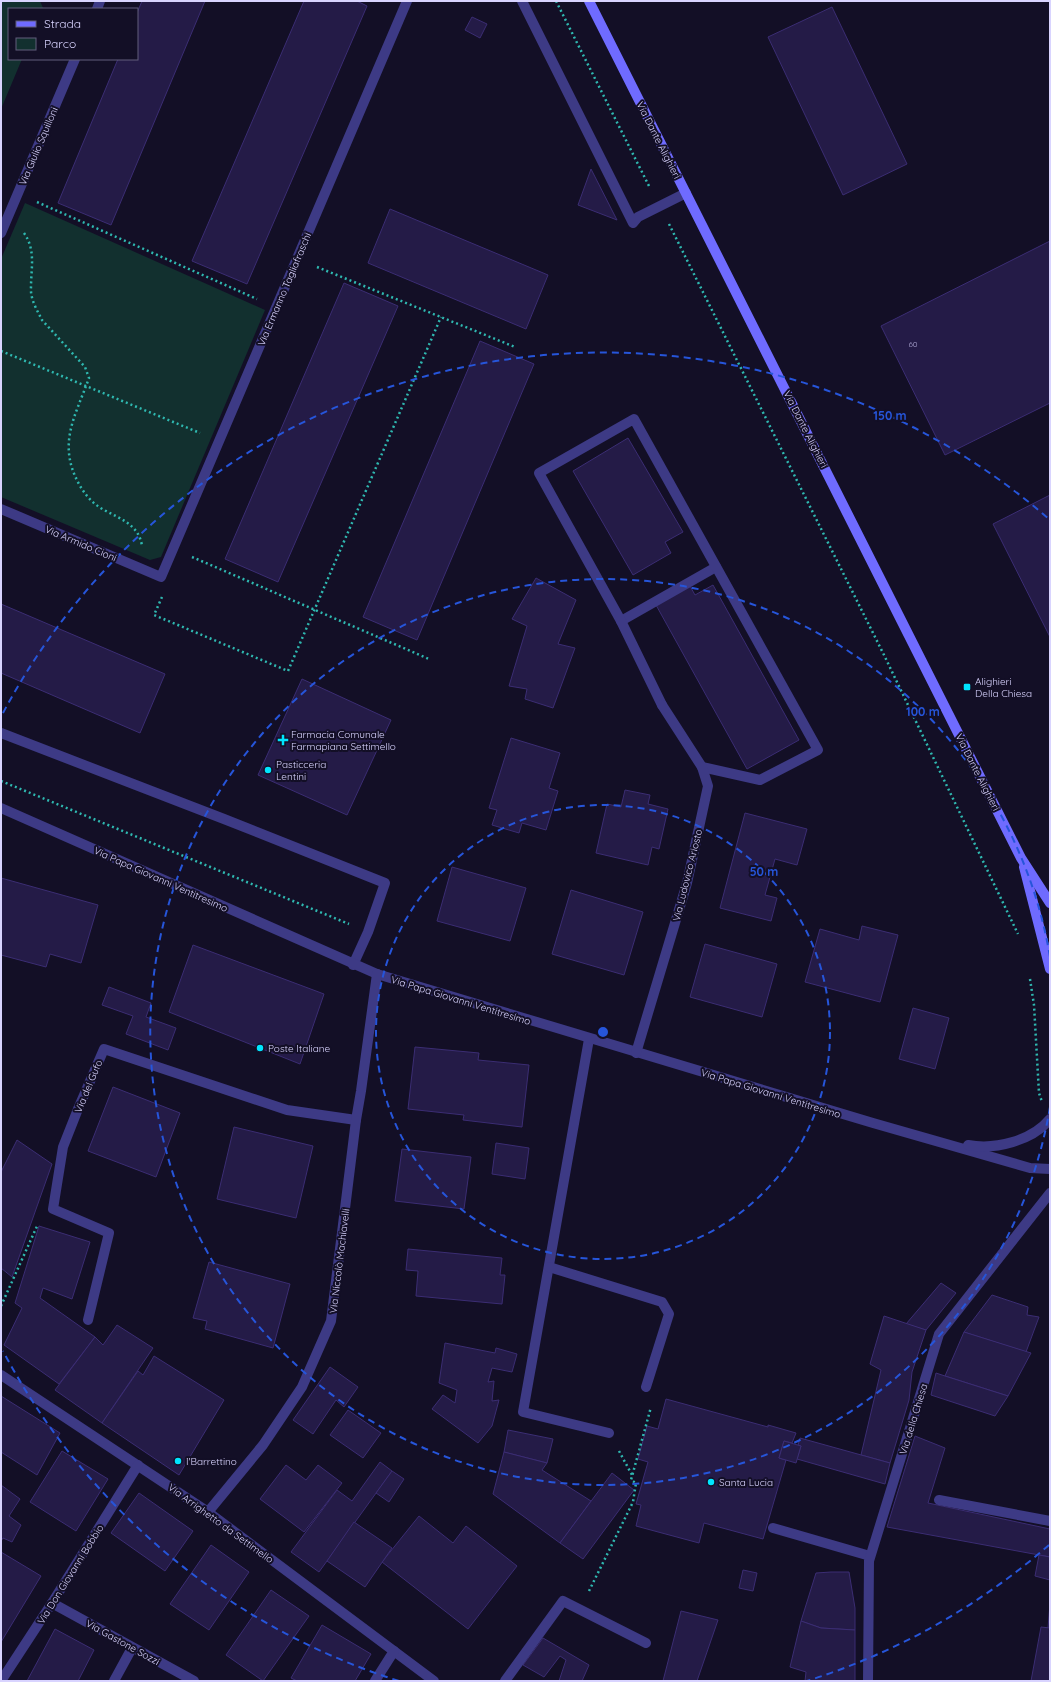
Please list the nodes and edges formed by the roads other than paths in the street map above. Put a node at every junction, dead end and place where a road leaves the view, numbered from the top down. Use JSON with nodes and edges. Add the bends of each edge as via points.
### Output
{"nodes":[{"id":1,"x":407,"y":1,"type":"edge"},
{"id":2,"x":522,"y":1,"type":"edge"},
{"id":3,"x":589,"y":1,"type":"edge"},
{"id":4,"x":75,"y":60,"type":"edge"},
{"id":5,"x":686,"y":193,"type":"junction"},
{"id":6,"x":1,"y":233,"type":"edge"},
{"id":7,"x":1,"y":509,"type":"edge"},
{"id":8,"x":716,"y":567,"type":"junction"},
{"id":9,"x":161,"y":577,"type":"joint"},
{"id":10,"x":621,"y":622,"type":"junction"},
{"id":11,"x":1,"y":733,"type":"edge"},
{"id":12,"x":702,"y":767,"type":"junction"},
{"id":13,"x":1,"y":808,"type":"edge"},
{"id":14,"x":1021,"y":858,"type":"junction"},
{"id":15,"x":1050,"y":903,"type":"edge"},
{"id":16,"x":353,"y":965,"type":"junction"},
{"id":17,"x":1050,"y":969,"type":"edge"},
{"id":18,"x":378,"y":974,"type":"junction"},
{"id":19,"x":589,"y":1039,"type":"junction"},
{"id":20,"x":636,"y":1053,"type":"junction"},
{"id":21,"x":356,"y":1120,"type":"junction"},
{"id":22,"x":1049,"y":1120,"type":"edge"},
{"id":23,"x":940,"y":1141,"type":"junction"},
{"id":24,"x":1030,"y":1168,"type":"junction"},
{"id":25,"x":1050,"y":1169,"type":"edge"},
{"id":26,"x":1050,"y":1174,"type":"edge"},
{"id":27,"x":1050,"y":1193,"type":"edge"},
{"id":28,"x":549,"y":1267,"type":"junction"},
{"id":29,"x":88,"y":1320,"type":"dead end"},
{"id":30,"x":1,"y":1375,"type":"edge"},
{"id":31,"x":646,"y":1387,"type":"dead end"},
{"id":32,"x":609,"y":1433,"type":"road end"},
{"id":33,"x":138,"y":1465,"type":"junction"},
{"id":34,"x":939,"y":1500,"type":"dead end"},
{"id":35,"x":208,"y":1512,"type":"junction"},
{"id":36,"x":1050,"y":1521,"type":"edge"},
{"id":37,"x":773,"y":1528,"type":"dead end"},
{"id":38,"x":870,"y":1556,"type":"junction"},
{"id":39,"x":52,"y":1603,"type":"junction"},
{"id":40,"x":646,"y":1643,"type":"dead end"},
{"id":41,"x":132,"y":1648,"type":"junction"},
{"id":42,"x":394,"y":1651,"type":"junction"},
{"id":43,"x":1,"y":1681,"type":"edge"},
{"id":44,"x":114,"y":1681,"type":"edge"},
{"id":45,"x":194,"y":1681,"type":"edge"},
{"id":46,"x":375,"y":1681,"type":"edge"},
{"id":47,"x":434,"y":1681,"type":"edge"},
{"id":48,"x":505,"y":1681,"type":"edge"},
{"id":49,"x":868,"y":1681,"type":"edge"}],
"edges":[{"from":1,"to":9,"type":"street","name":"Via Ermanno Tagliafraschi"},
{"from":2,"to":5,"type":"street","via":[[632,222]]},
{"from":3,"to":5,"type":"main road","name":"Via Dante Alighieri"},
{"from":4,"to":6,"type":"street","name":"Via Giulio Squilloni"},
{"from":5,"to":14,"type":"main road","name":"Via Dante Alighieri"},
{"from":7,"to":9,"type":"street","name":"Via Armido Cioni"},
{"from":8,"to":10,"type":"street"},
{"from":8,"to":10,"type":"street","name":"Via Ludovico Ariosto","via":[[634,420],[539,473]]},
{"from":8,"to":12,"type":"street","via":[[818,750],[760,780]]},
{"from":10,"to":12,"type":"street","name":"Via Ludovico Ariosto","via":[[662,705]]},
{"from":11,"to":16,"type":"street","via":[[385,882],[368,932]]},
{"from":12,"to":20,"type":"street","name":"Via Ludovico Ariosto","via":[[708,786],[687,883]]},
{"from":13,"to":16,"type":"street","name":"Via Papa Giovanni Ventitresimo"},
{"from":14,"to":15,"type":"main road","name":"Via Dante Alighieri"},
{"from":14,"to":17,"type":"main road","name":"Via Dante Alighieri"},
{"from":16,"to":18,"type":"street","name":"Via Papa Giovanni Ventitresimo"},
{"from":18,"to":19,"type":"street","name":"Via Papa Giovanni Ventitresimo"},
{"from":18,"to":21,"type":"street","name":"Via Niccolò Machiavelli"},
{"from":19,"to":20,"type":"street","name":"Via Papa Giovanni Ventitresimo"},
{"from":19,"to":28,"type":"street"},
{"from":20,"to":23,"type":"street","name":"Via Papa Giovanni Ventitresimo"},
{"from":21,"to":29,"type":"street","name":"Via del Gufo","via":[[287,1110],[104,1049],[63,1147],[53,1209],[110,1233]]},
{"from":21,"to":35,"type":"street","name":"Via Niccolò Machiavelli","via":[[331,1321],[302,1387],[263,1445]]},
{"from":22,"to":23,"type":"street","name":"Via Papa Giovanni Ventitresimo","via":[[1037,1130],[1010,1143],[976,1147]]},
{"from":23,"to":24,"type":"street","name":"Via Papa Giovanni Ventitresimo"},
{"from":24,"to":25,"type":"street","name":"Via Papa Giovanni Ventitresimo"},
{"from":24,"to":26,"type":"street","name":"Via Papa Giovanni Ventitresimo"},
{"from":27,"to":38,"type":"street","name":"Via della Chiesa","via":[[939,1334]]},
{"from":28,"to":31,"type":"street","via":[[662,1302],[669,1314]]},
{"from":28,"to":32,"type":"street","via":[[523,1412]]},
{"from":30,"to":33,"type":"street","name":"Via Arrighetto da Settimello"},
{"from":33,"to":35,"type":"street","name":"Via Arrighetto da Settimello"},
{"from":33,"to":39,"type":"street","name":"Via Don Giovanni Bobbio"},
{"from":34,"to":36,"type":"street"},
{"from":35,"to":42,"type":"street","name":"Via Arrighetto da Settimello"},
{"from":37,"to":38,"type":"street"},
{"from":38,"to":49,"type":"street","name":"Via della Chiesa"},
{"from":39,"to":41,"type":"street","name":"Via Gastone Sozzi"},
{"from":39,"to":43,"type":"street","name":"Via Don Giovanni Bobbio"},
{"from":40,"to":48,"type":"street","via":[[563,1601]]},
{"from":41,"to":44,"type":"street"},
{"from":41,"to":45,"type":"street","name":"Via Gastone Sozzi"},
{"from":42,"to":46,"type":"street"},
{"from":42,"to":47,"type":"street","name":"Via Arrighetto da Settimello"}]}
